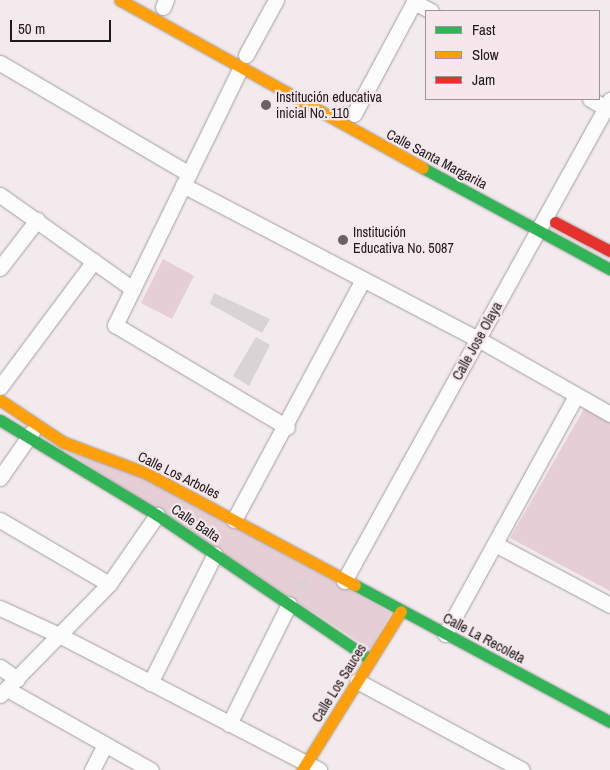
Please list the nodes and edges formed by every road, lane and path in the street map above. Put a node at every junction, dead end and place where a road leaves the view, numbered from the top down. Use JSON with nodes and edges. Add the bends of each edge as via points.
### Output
{"nodes":[{"id":1,"x":120,"y":0,"type":"edge"},
{"id":2,"x":276,"y":0,"type":"edge"},
{"id":3,"x":415,"y":1,"type":"edge"},
{"id":4,"x":429,"y":10,"type":"edge"},
{"id":5,"x":246,"y":55,"type":"dead end"},
{"id":6,"x":0,"y":63,"type":"edge"},
{"id":7,"x":240,"y":69,"type":"junction"},
{"id":8,"x":594,"y":100,"type":"edge"},
{"id":9,"x":608,"y":104,"type":"edge"},
{"id":10,"x":354,"y":114,"type":"dead end"},
{"id":11,"x":186,"y":179,"type":"junction"},
{"id":12,"x":0,"y":195,"type":"edge"},
{"id":13,"x":37,"y":220,"type":"junction"},
{"id":14,"x":540,"y":220,"type":"junction"},
{"id":15,"x":610,"y":251,"type":"edge"},
{"id":16,"x":94,"y":261,"type":"junction"},
{"id":17,"x":0,"y":268,"type":"edge"},
{"id":18,"x":610,"y":269,"type":"edge"},
{"id":19,"x":363,"y":279,"type":"junction"},
{"id":20,"x":133,"y":288,"type":"junction"},
{"id":21,"x":478,"y":339,"type":"junction"},
{"id":22,"x":0,"y":387,"type":"edge"},
{"id":23,"x":576,"y":396,"type":"junction"},
{"id":24,"x":0,"y":400,"type":"edge"},
{"id":25,"x":610,"y":414,"type":"edge"},
{"id":26,"x":0,"y":420,"type":"edge"},
{"id":27,"x":36,"y":424,"type":"junction"},
{"id":28,"x":287,"y":427,"type":"junction"},
{"id":29,"x":27,"y":438,"type":"junction"},
{"id":30,"x":0,"y":478,"type":"edge"},
{"id":31,"x":157,"y":515,"type":"junction"},
{"id":32,"x":0,"y":520,"type":"edge"},
{"id":33,"x":234,"y":520,"type":"junction"},
{"id":34,"x":495,"y":544,"type":"junction"},
{"id":35,"x":215,"y":554,"type":"junction"},
{"id":36,"x":344,"y":581,"type":"junction"},
{"id":37,"x":109,"y":584,"type":"junction"},
{"id":38,"x":307,"y":587,"type":"dead end"},
{"id":39,"x":289,"y":604,"type":"junction"},
{"id":40,"x":610,"y":605,"type":"edge"},
{"id":41,"x":0,"y":608,"type":"edge"},
{"id":42,"x":345,"y":610,"type":"junction"},
{"id":43,"x":401,"y":611,"type":"junction"},
{"id":44,"x":445,"y":634,"type":"junction"},
{"id":45,"x":59,"y":635,"type":"junction"},
{"id":46,"x":371,"y":660,"type":"junction"},
{"id":47,"x":0,"y":667,"type":"edge"},
{"id":48,"x":357,"y":681,"type":"junction"},
{"id":49,"x":150,"y":683,"type":"junction"},
{"id":50,"x":8,"y":687,"type":"edge"},
{"id":51,"x":610,"y":722,"type":"edge"},
{"id":52,"x":229,"y":724,"type":"junction"},
{"id":53,"x":105,"y":745,"type":"junction"},
{"id":54,"x":309,"y":768,"type":"edge"},
{"id":55,"x":92,"y":770,"type":"edge"},
{"id":56,"x":151,"y":770,"type":"edge"},
{"id":57,"x":522,"y":770,"type":"edge"}],
"edges":[{"from":1,"to":7,"type":"street","name":"Calle Santa Margarita"},
{"from":2,"to":5,"type":"street"},
{"from":3,"to":4,"type":"street"},
{"from":3,"to":10,"type":"street"},
{"from":6,"to":11,"type":"street"},
{"from":7,"to":11,"type":"street"},
{"from":7,"to":14,"type":"street","name":"Calle Santa Margarita"},
{"from":8,"to":9,"type":"street"},
{"from":9,"to":14,"type":"street","name":"Calle Jose Olaya"},
{"from":11,"to":19,"type":"street"},
{"from":11,"to":20,"type":"street"},
{"from":12,"to":13,"type":"street"},
{"from":13,"to":16,"type":"street"},
{"from":13,"to":17,"type":"street"},
{"from":14,"to":15,"type":"street","name":"Calle Santa Margarita"},
{"from":14,"to":18,"type":"street","name":"Calle Santa Margarita"},
{"from":14,"to":21,"type":"street","name":"Calle Jose Olaya"},
{"from":16,"to":20,"type":"street"},
{"from":16,"to":22,"type":"street"},
{"from":19,"to":21,"type":"street"},
{"from":19,"to":28,"type":"street"},
{"from":20,"to":28,"type":"street","via":[[115,319],[119,330]]},
{"from":21,"to":23,"type":"street"},
{"from":21,"to":36,"type":"street","name":"Calle Jose Olaya"},
{"from":23,"to":25,"type":"street"},
{"from":23,"to":34,"type":"street"},
{"from":24,"to":27,"type":"street","name":"Calle Los Arboles"},
{"from":26,"to":29,"type":"street","name":"Calle Balta"},
{"from":27,"to":29,"type":"street"},
{"from":27,"to":33,"type":"street","name":"Calle Los Arboles","via":[[63,442],[146,473]]},
{"from":28,"to":33,"type":"street"},
{"from":29,"to":30,"type":"street"},
{"from":29,"to":31,"type":"street","name":"Calle Balta"},
{"from":31,"to":35,"type":"street","name":"Calle Balta"},
{"from":31,"to":37,"type":"street"},
{"from":32,"to":37,"type":"street"},
{"from":33,"to":36,"type":"street","name":"Calle Los Arboles"},
{"from":34,"to":40,"type":"street"},
{"from":34,"to":44,"type":"street"},
{"from":35,"to":39,"type":"street","name":"Calle Balta"},
{"from":35,"to":49,"type":"street"},
{"from":36,"to":43,"type":"street","name":"Calle La Recoleta"},
{"from":37,"to":45,"type":"street"},
{"from":38,"to":42,"type":"path"},
{"from":39,"to":46,"type":"street","name":"Calle Balta"},
{"from":39,"to":52,"type":"street"},
{"from":41,"to":45,"type":"street"},
{"from":42,"to":42,"type":"path","via":[[356,607],[359,618],[348,621]]},
{"from":43,"to":44,"type":"street","name":"Calle La Recoleta"},
{"from":43,"to":46,"type":"street","name":"Calle Los Sauces"},
{"from":44,"to":51,"type":"street","name":"Calle La Recoleta"},
{"from":45,"to":49,"type":"street"},
{"from":45,"to":50,"type":"street"},
{"from":46,"to":48,"type":"street","name":"Calle Los Sauces"},
{"from":47,"to":50,"type":"street"},
{"from":48,"to":54,"type":"street","name":"Calle Los Sauces"},
{"from":48,"to":57,"type":"street"},
{"from":49,"to":52,"type":"street"},
{"from":50,"to":53,"type":"street"},
{"from":52,"to":54,"type":"street"},
{"from":53,"to":55,"type":"street"},
{"from":53,"to":56,"type":"street"}]}
